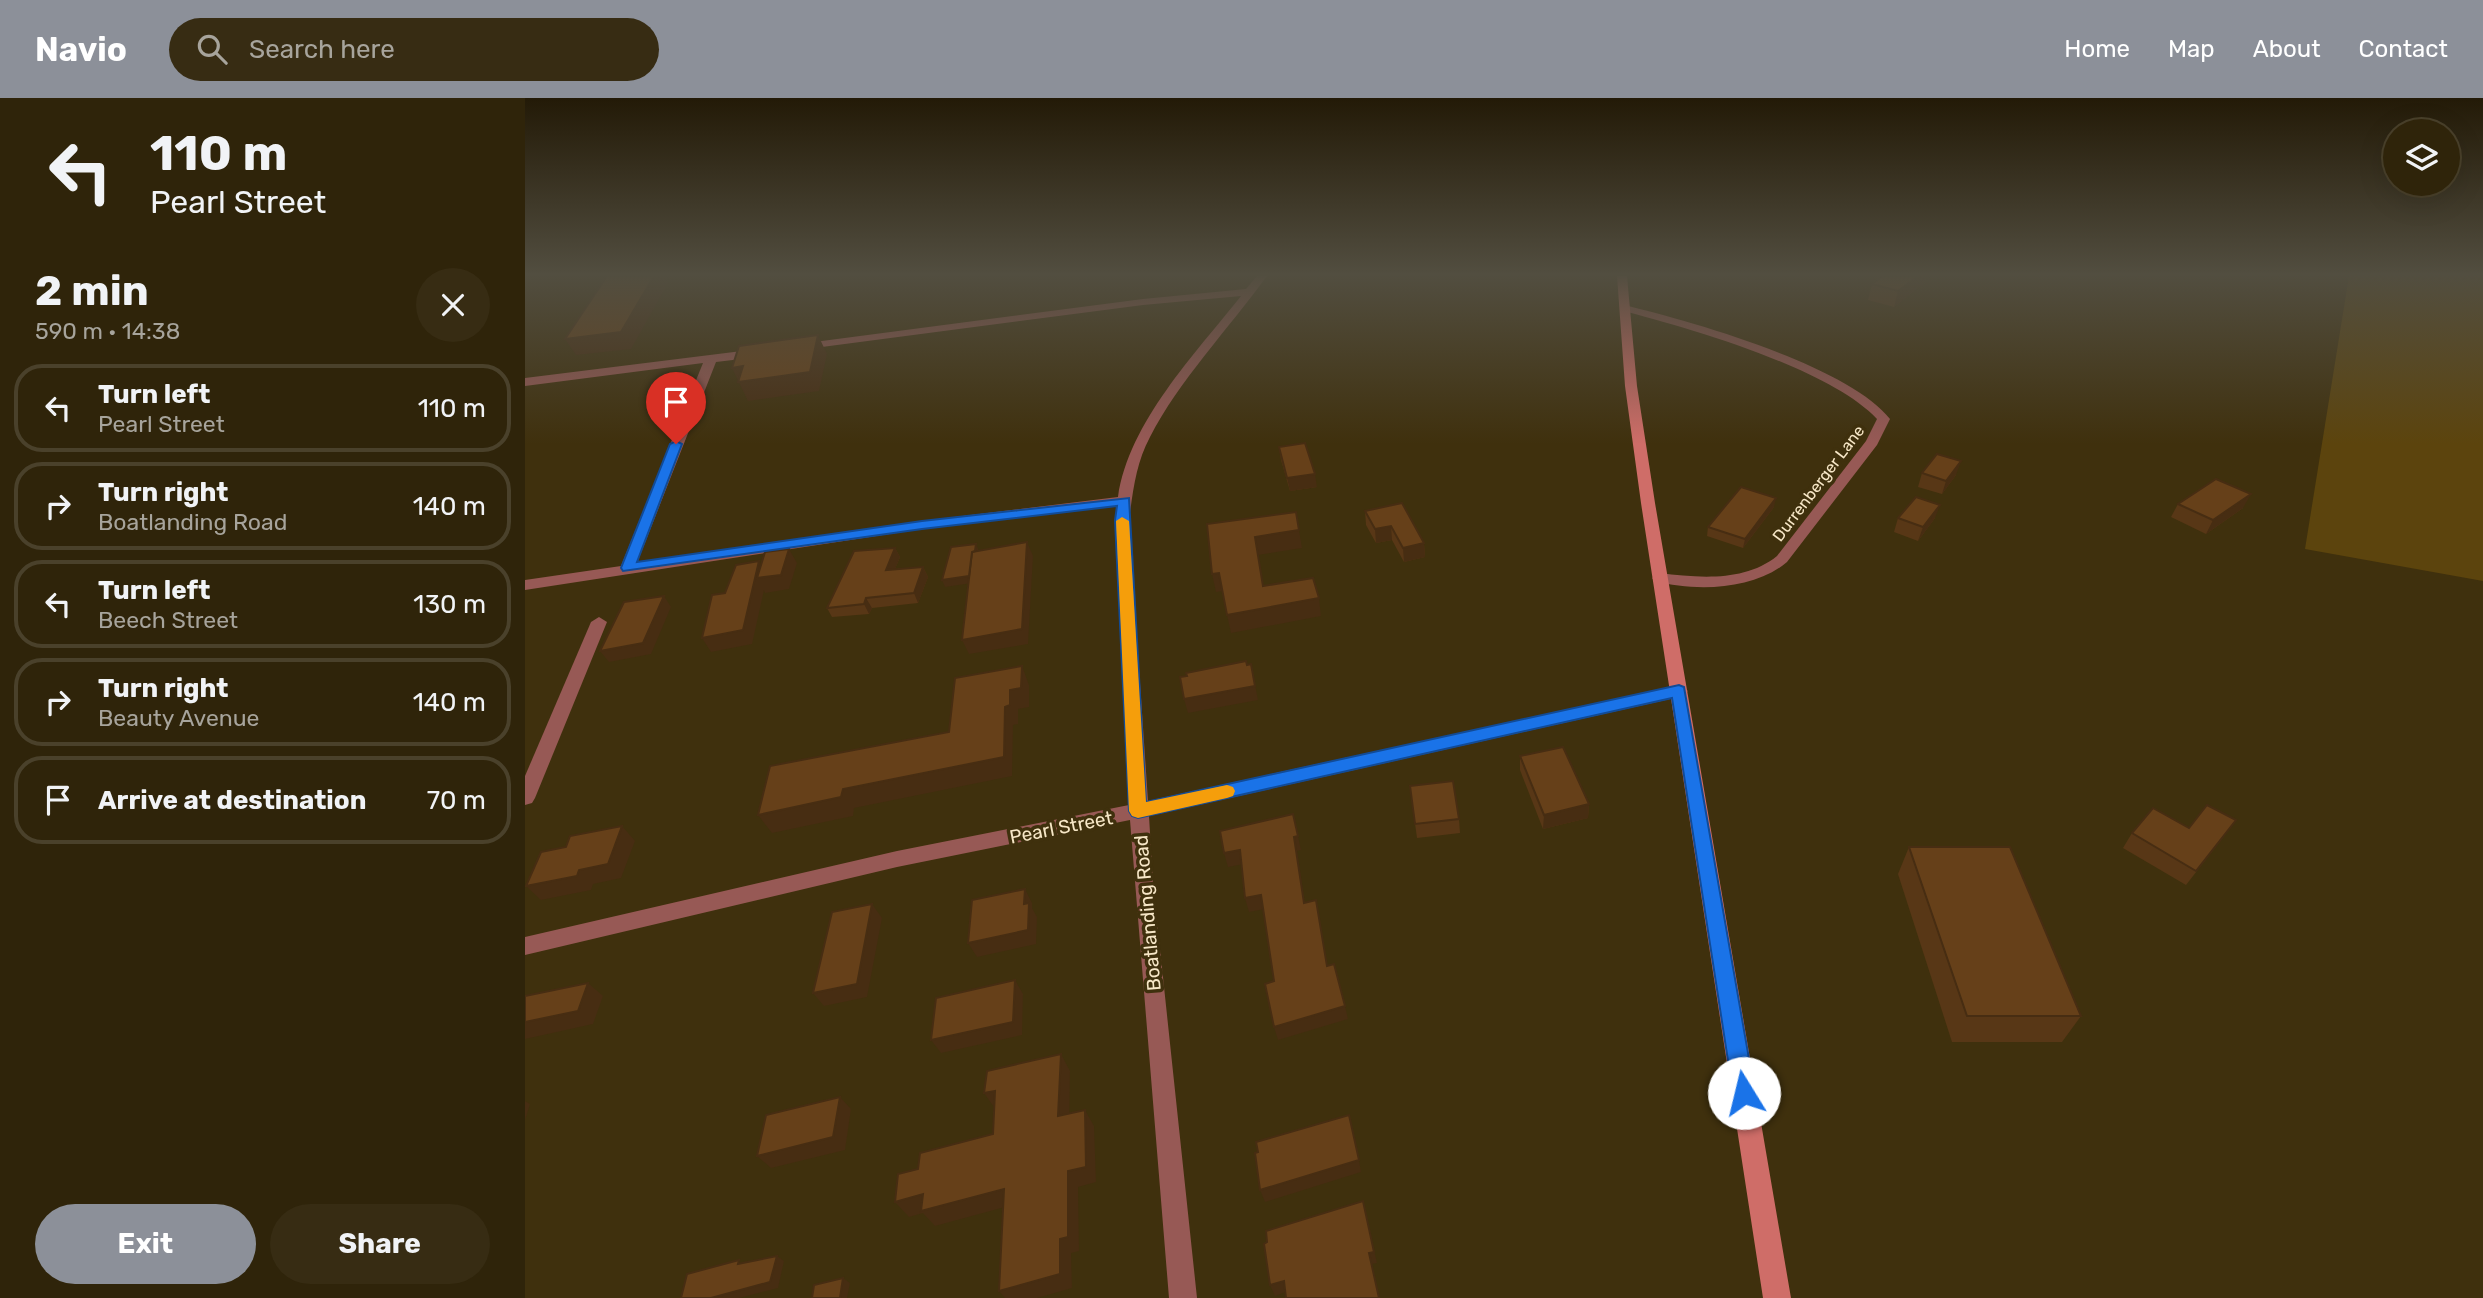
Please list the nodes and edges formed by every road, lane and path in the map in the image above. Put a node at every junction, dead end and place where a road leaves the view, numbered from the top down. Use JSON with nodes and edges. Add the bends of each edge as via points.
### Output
{"nodes":[{"id":1,"x":914,"y":332,"type":"edge"},
{"id":2,"x":1219,"y":332,"type":"edge"},
{"id":3,"x":1626,"y":332,"type":"edge"},
{"id":4,"x":1708,"y":332,"type":"edge"},
{"id":5,"x":793,"y":348,"type":"edge"},
{"id":6,"x":765,"y":352,"type":"edge"},
{"id":7,"x":711,"y":359,"type":"junction"},
{"id":8,"x":525,"y":382,"type":"edge"},
{"id":9,"x":1124,"y":501,"type":"junction"},
{"id":10,"x":628,"y":568,"type":"junction"},
{"id":11,"x":1660,"y":579,"type":"junction"},
{"id":12,"x":525,"y":585,"type":"edge"},
{"id":13,"x":599,"y":622,"type":"dead end"},
{"id":14,"x":1679,"y":691,"type":"junction"},
{"id":15,"x":525,"y":798,"type":"edge"},
{"id":16,"x":1138,"y":811,"type":"junction"},
{"id":17,"x":525,"y":946,"type":"edge"},
{"id":18,"x":1182,"y":1298,"type":"edge"},
{"id":19,"x":1777,"y":1298,"type":"edge"}],
"edges":[{"from":1,"to":5,"type":"street"},
{"from":2,"to":9,"type":"street","name":"Boatlanding Road","via":[[1153,418],[1134,456]]},
{"from":3,"to":11,"type":"main road"},
{"from":4,"to":11,"type":"street","name":"Durrenberger Lane","via":[[1793,365],[1860,399],[1884,419],[1872,442],[1770,570],[1691,583]]},
{"from":6,"to":7,"type":"street"},
{"from":7,"to":8,"type":"street"},
{"from":7,"to":10,"type":"street"},
{"from":9,"to":10,"type":"street"},
{"from":9,"to":16,"type":"street","name":"Boatlanding Road"},
{"from":10,"to":12,"type":"street"},
{"from":11,"to":14,"type":"main road"},
{"from":13,"to":15,"type":"street"},
{"from":14,"to":16,"type":"street","name":"Pearl Street"},
{"from":14,"to":19,"type":"main road"},
{"from":16,"to":17,"type":"street","name":"Pearl Street","via":[[897,859]]},
{"from":16,"to":18,"type":"street","name":"Boatlanding Road"}]}
